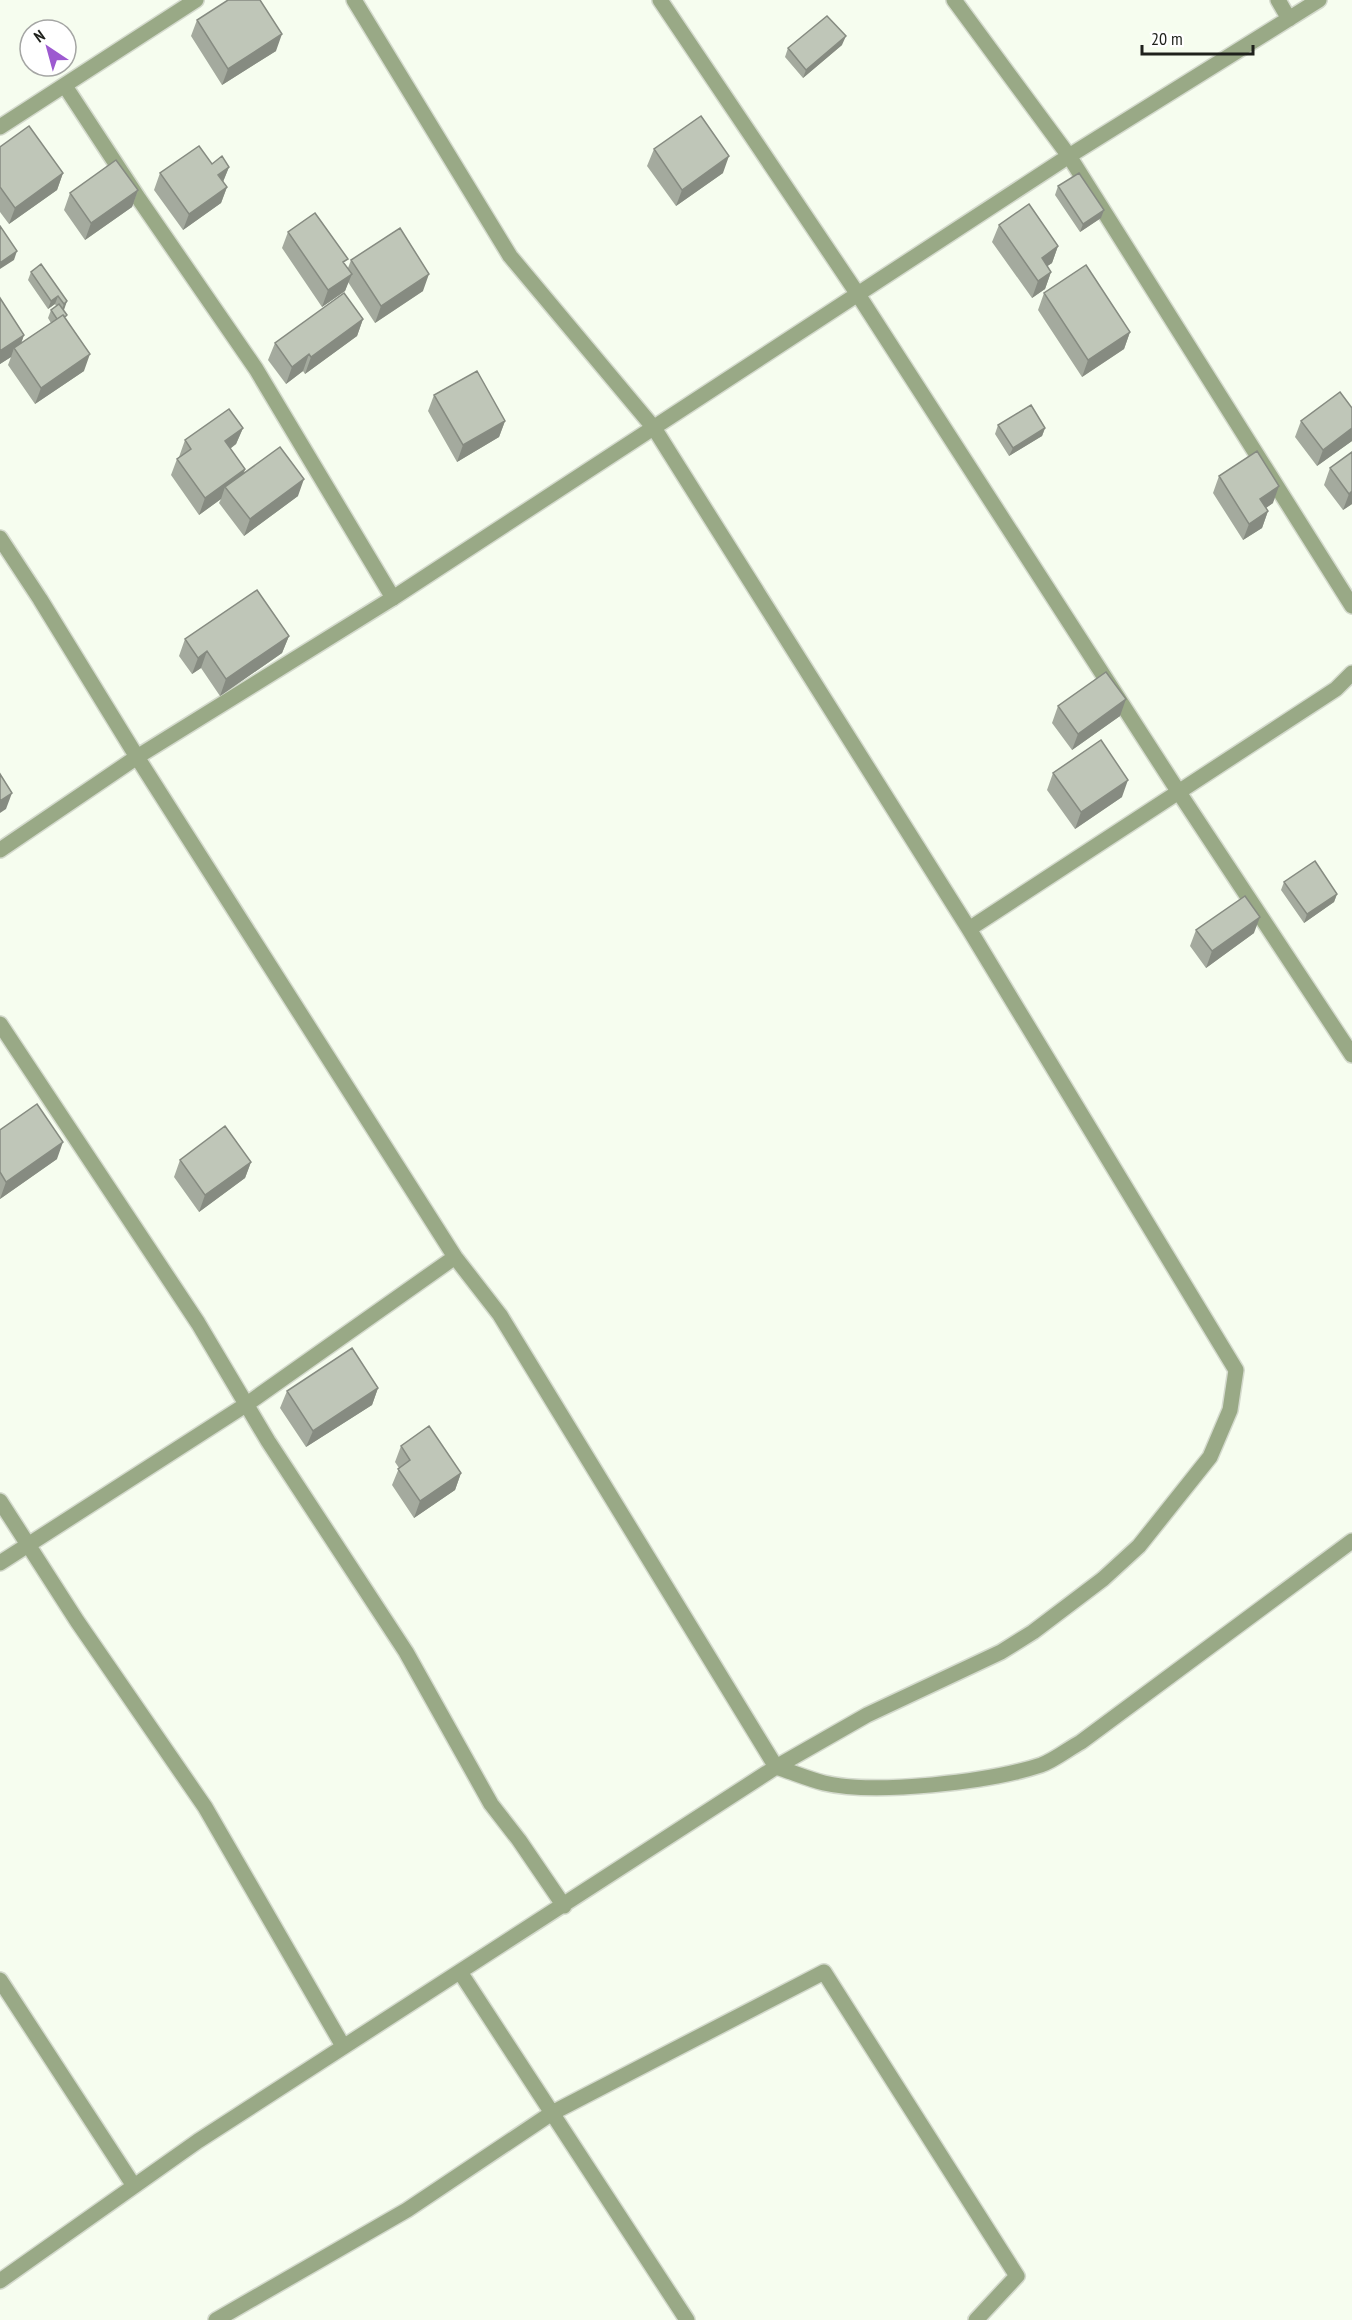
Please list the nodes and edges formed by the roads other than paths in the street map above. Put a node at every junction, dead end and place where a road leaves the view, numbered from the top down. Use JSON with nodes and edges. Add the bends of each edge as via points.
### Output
{"nodes":[{"id":1,"x":196,"y":0,"type":"edge"},
{"id":2,"x":354,"y":0,"type":"edge"},
{"id":3,"x":660,"y":0,"type":"edge"},
{"id":4,"x":954,"y":0,"type":"edge"},
{"id":5,"x":1278,"y":0,"type":"edge"},
{"id":6,"x":1319,"y":0,"type":"edge"},
{"id":7,"x":1289,"y":19,"type":"junction"},
{"id":8,"x":65,"y":86,"type":"junction"},
{"id":9,"x":0,"y":127,"type":"edge"},
{"id":10,"x":1069,"y":156,"type":"junction"},
{"id":11,"x":857,"y":293,"type":"junction"},
{"id":12,"x":654,"y":428,"type":"junction"},
{"id":13,"x":0,"y":538,"type":"edge"},
{"id":14,"x":393,"y":598,"type":"junction"},
{"id":15,"x":1352,"y":606,"type":"edge"},
{"id":16,"x":1352,"y":673,"type":"edge"},
{"id":17,"x":137,"y":757,"type":"junction"},
{"id":18,"x":1178,"y":791,"type":"junction"},
{"id":19,"x":0,"y":850,"type":"edge"},
{"id":20,"x":969,"y":929,"type":"junction"},
{"id":21,"x":0,"y":1024,"type":"edge"},
{"id":22,"x":1352,"y":1055,"type":"edge"},
{"id":23,"x":455,"y":1257,"type":"junction"},
{"id":24,"x":247,"y":1404,"type":"junction"},
{"id":25,"x":0,"y":1501,"type":"edge"},
{"id":26,"x":1352,"y":1541,"type":"edge"},
{"id":27,"x":27,"y":1545,"type":"junction"},
{"id":28,"x":0,"y":1563,"type":"edge"},
{"id":29,"x":776,"y":1767,"type":"junction"},
{"id":30,"x":564,"y":1905,"type":"junction"},
{"id":31,"x":460,"y":1972,"type":"junction"},
{"id":32,"x":0,"y":1980,"type":"edge"},
{"id":33,"x":343,"y":2046,"type":"junction"},
{"id":34,"x":552,"y":2113,"type":"junction"},
{"id":35,"x":134,"y":2186,"type":"junction"},
{"id":36,"x":0,"y":2281,"type":"edge"},
{"id":37,"x":216,"y":2320,"type":"edge"},
{"id":38,"x":687,"y":2320,"type":"edge"},
{"id":39,"x":976,"y":2320,"type":"edge"}],
"edges":[{"from":1,"to":8,"type":"street"},
{"from":2,"to":12,"type":"street","via":[[510,256]]},
{"from":3,"to":11,"type":"street"},
{"from":4,"to":10,"type":"street"},
{"from":5,"to":7,"type":"street"},
{"from":6,"to":7,"type":"street"},
{"from":7,"to":10,"type":"street"},
{"from":8,"to":9,"type":"street"},
{"from":8,"to":14,"type":"street","via":[[256,369]]},
{"from":10,"to":11,"type":"street"},
{"from":10,"to":15,"type":"street"},
{"from":11,"to":12,"type":"street"},
{"from":11,"to":18,"type":"street"},
{"from":12,"to":14,"type":"street"},
{"from":12,"to":20,"type":"street"},
{"from":13,"to":17,"type":"street"},
{"from":14,"to":17,"type":"street"},
{"from":16,"to":18,"type":"street","via":[[1336,689]]},
{"from":17,"to":19,"type":"street"},
{"from":17,"to":23,"type":"street"},
{"from":18,"to":20,"type":"street"},
{"from":18,"to":22,"type":"street"},
{"from":20,"to":29,"type":"street","via":[[1236,1370],[1230,1410],[1210,1456],[1139,1546],[1064,1610],[1001,1652],[867,1715]]},
{"from":21,"to":24,"type":"street","via":[[198,1323]]},
{"from":23,"to":24,"type":"street"},
{"from":23,"to":29,"type":"street","via":[[500,1315]]},
{"from":24,"to":27,"type":"street"},
{"from":24,"to":30,"type":"street","via":[[406,1652],[491,1804]]},
{"from":25,"to":27,"type":"street"},
{"from":26,"to":29,"type":"street","via":[[1081,1742],[1043,1764],[1003,1775],[868,1787],[825,1783]]},
{"from":27,"to":28,"type":"street"},
{"from":27,"to":33,"type":"street","via":[[205,1807]]},
{"from":29,"to":30,"type":"street"},
{"from":30,"to":31,"type":"street"},
{"from":31,"to":33,"type":"street"},
{"from":31,"to":34,"type":"street"},
{"from":32,"to":35,"type":"street"},
{"from":33,"to":35,"type":"street"},
{"from":34,"to":37,"type":"street","via":[[407,2210]]},
{"from":34,"to":38,"type":"street"},
{"from":34,"to":39,"type":"street","via":[[824,1972],[1017,2276]]},
{"from":35,"to":36,"type":"street"}]}
